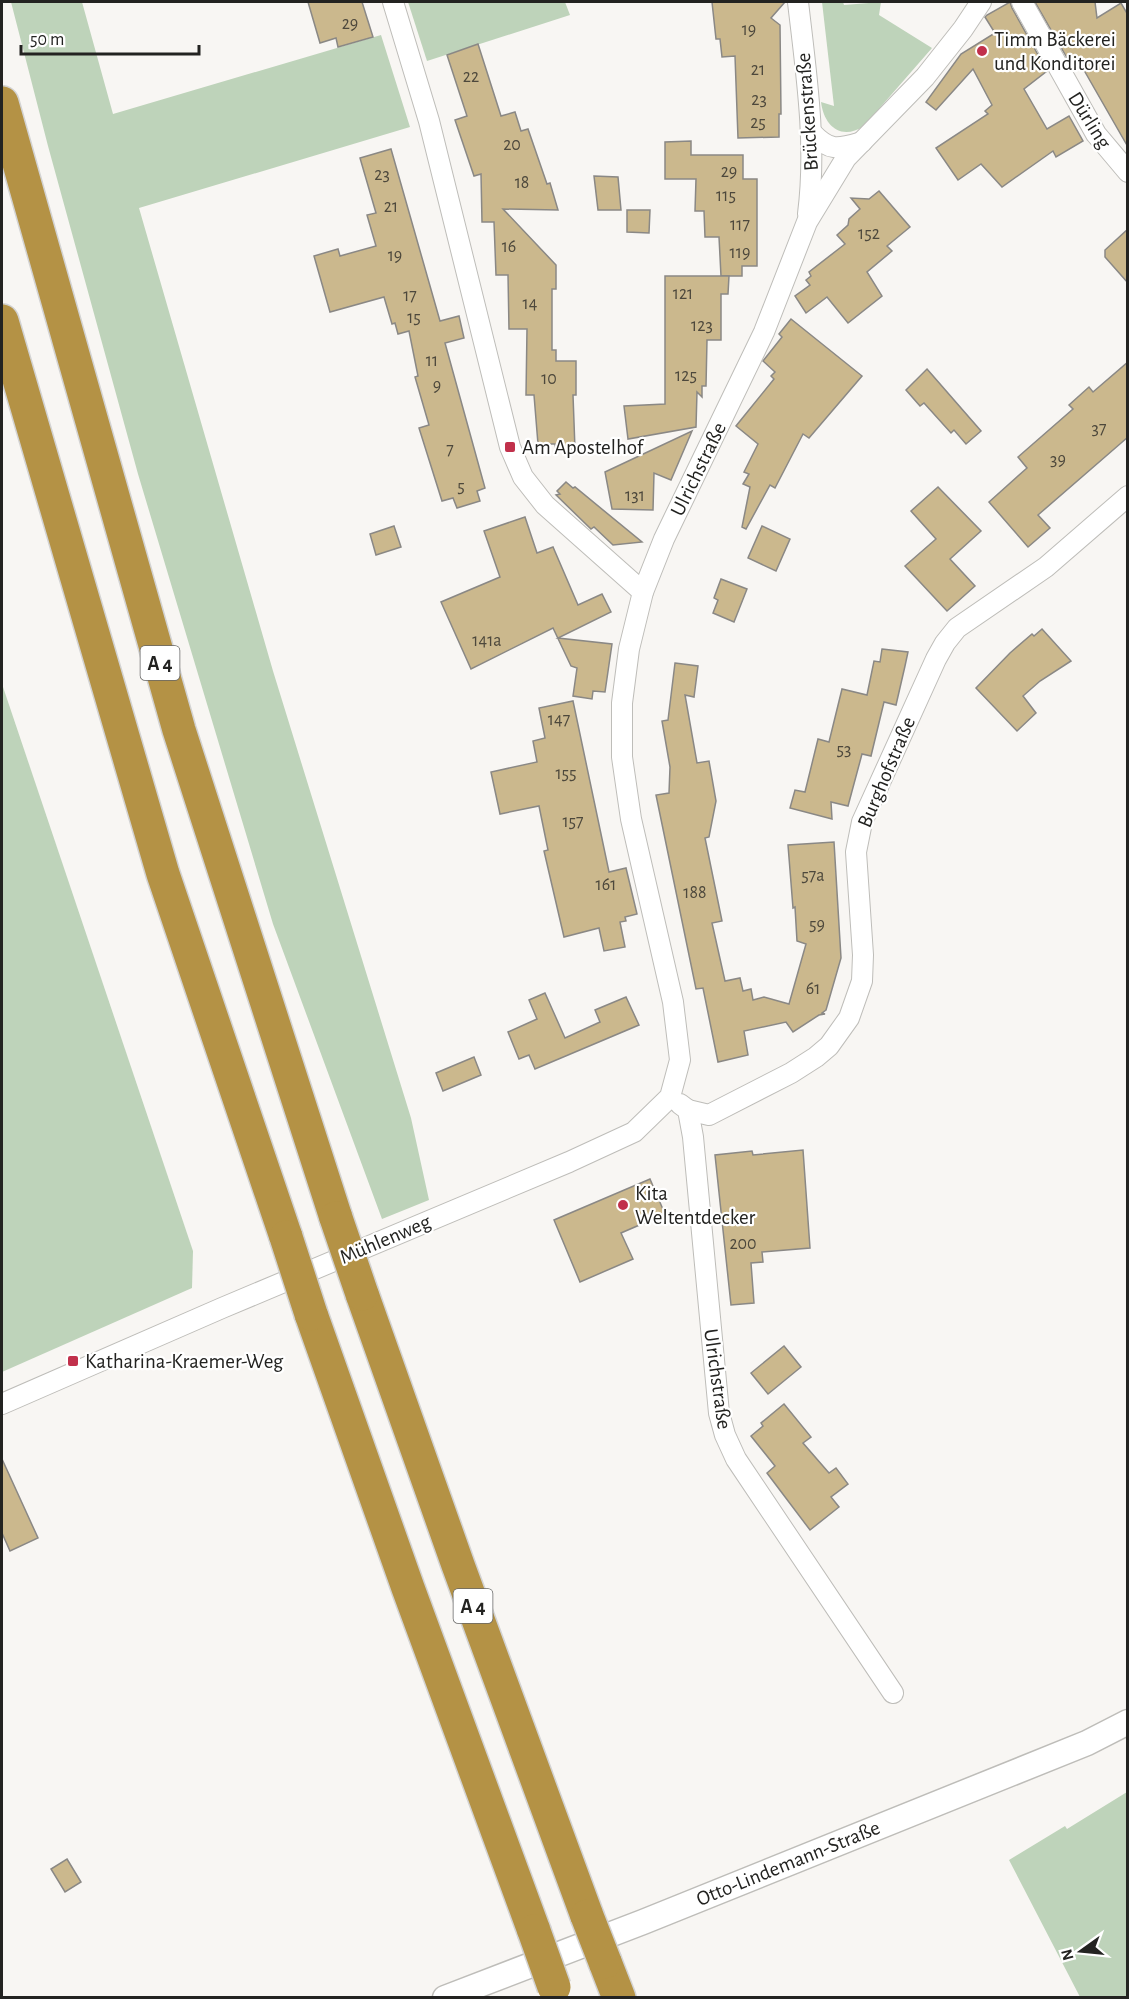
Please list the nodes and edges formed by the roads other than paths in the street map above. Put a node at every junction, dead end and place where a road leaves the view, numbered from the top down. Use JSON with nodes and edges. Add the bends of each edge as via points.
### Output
{"nodes":[{"id":1,"x":393,"y":2,"type":"edge"},
{"id":2,"x":798,"y":2,"type":"edge"},
{"id":3,"x":981,"y":2,"type":"edge"},
{"id":4,"x":1022,"y":2,"type":"edge"},
{"id":5,"x":2,"y":103,"type":"edge"},
{"id":6,"x":812,"y":133,"type":"junction"},
{"id":7,"x":862,"y":142,"type":"junction"},
{"id":8,"x":1128,"y":172,"type":"edge"},
{"id":9,"x":807,"y":222,"type":"junction"},
{"id":10,"x":2,"y":321,"type":"edge"},
{"id":11,"x":1128,"y":496,"type":"edge"},
{"id":12,"x":643,"y":592,"type":"junction"},
{"id":13,"x":670,"y":1097,"type":"junction"},
{"id":14,"x":688,"y":1110,"type":"junction"},
{"id":15,"x":2,"y":1404,"type":"edge"},
{"id":16,"x":893,"y":1693,"type":"dead end"},
{"id":17,"x":1128,"y":1722,"type":"edge"},
{"id":18,"x":557,"y":1992,"type":"edge"},
{"id":19,"x":445,"y":1998,"type":"edge"},
{"id":20,"x":619,"y":1998,"type":"edge"}],
"edges":[{"from":1,"to":12,"type":"street","via":[[429,121],[510,447],[523,477],[544,505]]},
{"from":2,"to":6,"type":"street","name":"Brückenstraße"},
{"from":3,"to":7,"type":"street","name":"Ulrichstraße","via":[[925,77]]},
{"from":4,"to":8,"type":"street","name":"Dürling","via":[[1096,134]]},
{"from":5,"to":20,"type":"highway","number":"A 4","bridge":true,"via":[[179,730],[336,1218],[458,1565]]},
{"from":6,"to":7,"type":"street","via":[[832,148]]},
{"from":6,"to":9,"type":"street","name":"Brückenstraße"},
{"from":7,"to":9,"type":"street","name":"Ulrichstraße","via":[[846,158]]},
{"from":9,"to":12,"type":"street","name":"Ulrichstraße","via":[[764,332],[664,539]]},
{"from":10,"to":18,"type":"highway","number":"A 4","bridge":true,"via":[[163,874],[311,1314]]},
{"from":11,"to":14,"type":"street","name":"Burghofstraße","via":[[1046,567],[957,628],[945,643],[862,822],[856,852],[862,981],[849,1018],[829,1046],[791,1073],[709,1115]]},
{"from":12,"to":13,"type":"street","name":"Ulrichstraße","via":[[629,649],[622,703],[622,757],[631,819],[673,1002],[680,1060]]},
{"from":13,"to":14,"type":"street"},
{"from":13,"to":15,"type":"street","name":"Mühlenweg","via":[[634,1132]]},
{"from":14,"to":16,"type":"street","name":"Ulrichstraße","via":[[719,1413],[725,1435],[736,1459]]},
{"from":17,"to":19,"type":"street","name":"Otto-Lindemann-Straße","via":[[1087,1743],[643,1923]]}]}
